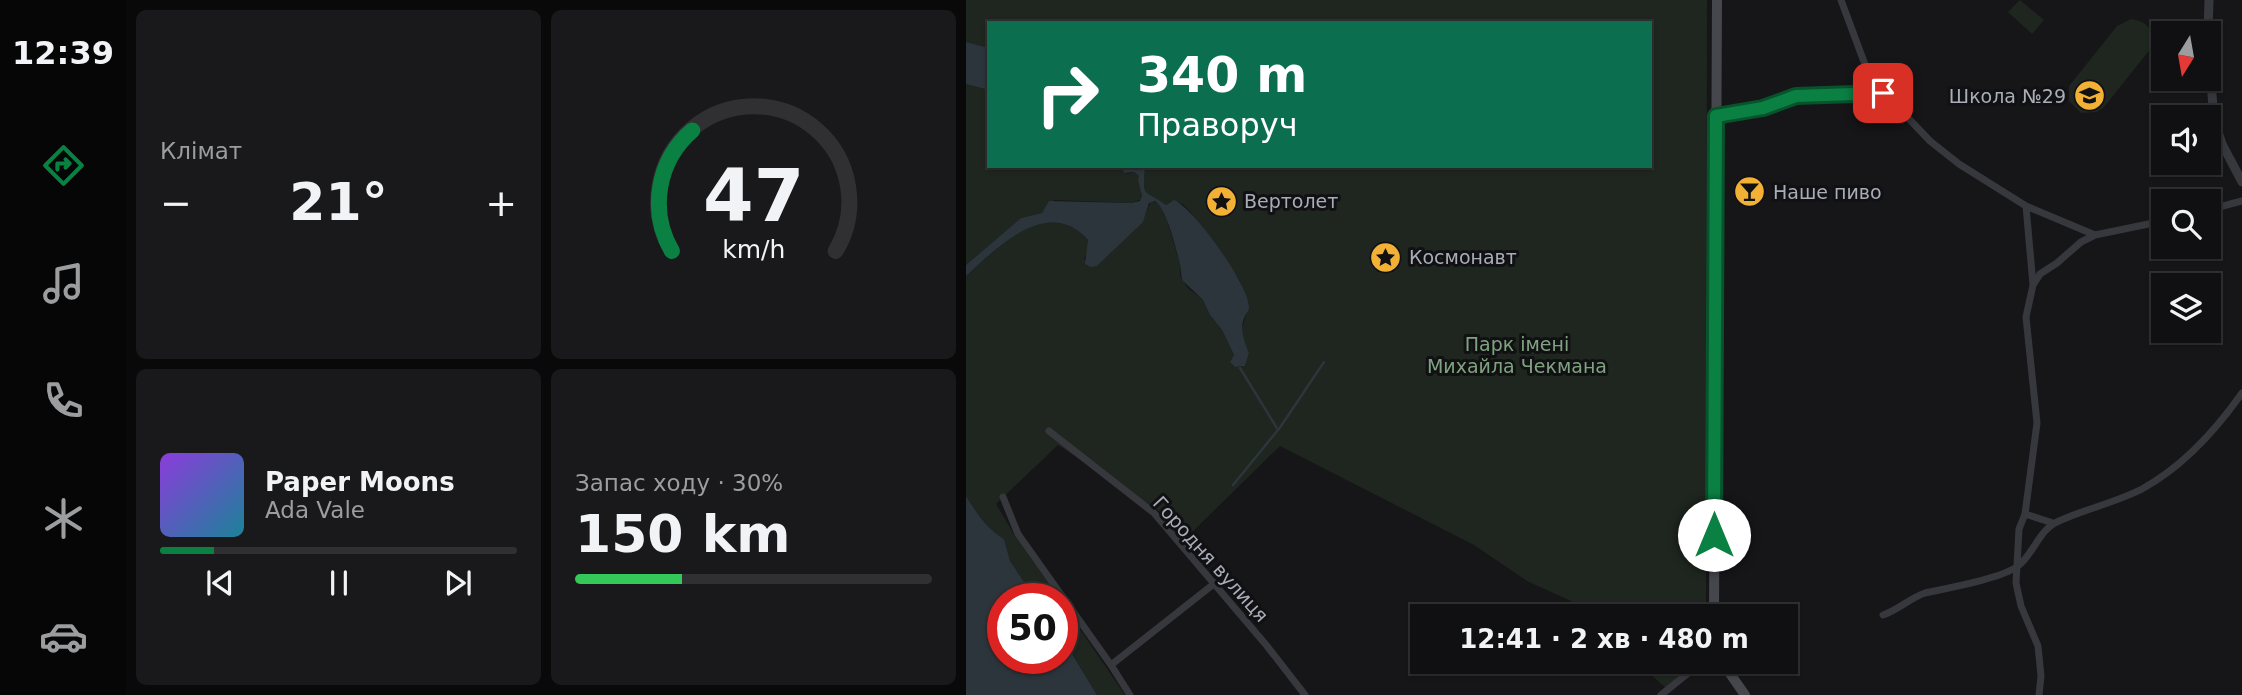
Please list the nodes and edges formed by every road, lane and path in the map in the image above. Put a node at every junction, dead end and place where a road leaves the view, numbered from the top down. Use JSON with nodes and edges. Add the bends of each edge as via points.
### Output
{"nodes":[{"id":1,"x":1717,"y":0,"type":"edge"},
{"id":2,"x":1840,"y":0,"type":"edge"},
{"id":3,"x":2209,"y":0,"type":"edge"},
{"id":4,"x":2208,"y":21,"type":"edge"},
{"id":5,"x":2212,"y":91,"type":"edge"},
{"id":6,"x":1883,"y":93,"type":"junction"},
{"id":7,"x":1716,"y":116,"type":"junction"},
{"id":8,"x":2242,"y":182,"type":"edge"},
{"id":9,"x":2242,"y":201,"type":"edge"},
{"id":10,"x":2026,"y":206,"type":"junction"},
{"id":11,"x":2221,"y":207,"type":"edge"},
{"id":12,"x":2151,"y":224,"type":"edge"},
{"id":13,"x":2095,"y":235,"type":"junction"},
{"id":14,"x":2033,"y":285,"type":"junction"},
{"id":15,"x":2242,"y":393,"type":"edge"},
{"id":16,"x":1048,"y":431,"type":"dead end"},
{"id":17,"x":1003,"y":497,"type":"dead end"},
{"id":18,"x":2025,"y":514,"type":"junction"},
{"id":19,"x":2053,"y":523,"type":"junction"},
{"id":20,"x":2018,"y":566,"type":"junction"},
{"id":21,"x":1215,"y":583,"type":"junction"},
{"id":22,"x":1714,"y":604,"type":"edge"},
{"id":23,"x":1883,"y":615,"type":"dead end"},
{"id":24,"x":1111,"y":664,"type":"junction"},
{"id":25,"x":1687,"y":674,"type":"edge"},
{"id":26,"x":1730,"y":674,"type":"edge"},
{"id":27,"x":1130,"y":695,"type":"edge"},
{"id":28,"x":1305,"y":695,"type":"edge"},
{"id":29,"x":1661,"y":695,"type":"edge"},
{"id":30,"x":1745,"y":695,"type":"edge"},
{"id":31,"x":2039,"y":695,"type":"edge"}],
"edges":[{"from":1,"to":7,"type":"main road"},
{"from":2,"to":6,"type":"street","via":[[1865,68]]},
{"from":3,"to":4,"type":"street"},
{"from":5,"to":8,"type":"street","via":[[2214,120]]},
{"from":6,"to":7,"type":"street","via":[[1796,96],[1763,108]]},
{"from":6,"to":10,"type":"street","via":[[1959,164]]},
{"from":7,"to":22,"type":"main road"},
{"from":9,"to":11,"type":"street"},
{"from":10,"to":13,"type":"street"},
{"from":10,"to":14,"type":"street"},
{"from":12,"to":13,"type":"street"},
{"from":13,"to":14,"type":"street","via":[[2040,274]]},
{"from":14,"to":18,"type":"street","via":[[2026,317],[2038,423]]},
{"from":15,"to":19,"type":"street","via":[[2175,467],[2143,488]]},
{"from":16,"to":21,"type":"street","name":"Городня вулиця","via":[[1154,513]]},
{"from":17,"to":24,"type":"street","via":[[1018,534]]},
{"from":18,"to":19,"type":"street"},
{"from":18,"to":20,"type":"street","via":[[2019,529]]},
{"from":19,"to":20,"type":"street"},
{"from":20,"to":23,"type":"street","via":[[1925,593]]},
{"from":20,"to":31,"type":"street","via":[[2021,606],[2038,646]]},
{"from":21,"to":24,"type":"street"},
{"from":21,"to":28,"type":"street","name":"Городня вулиця"},
{"from":24,"to":27,"type":"street"},
{"from":25,"to":29,"type":"street"},
{"from":26,"to":30,"type":"main road"}]}
